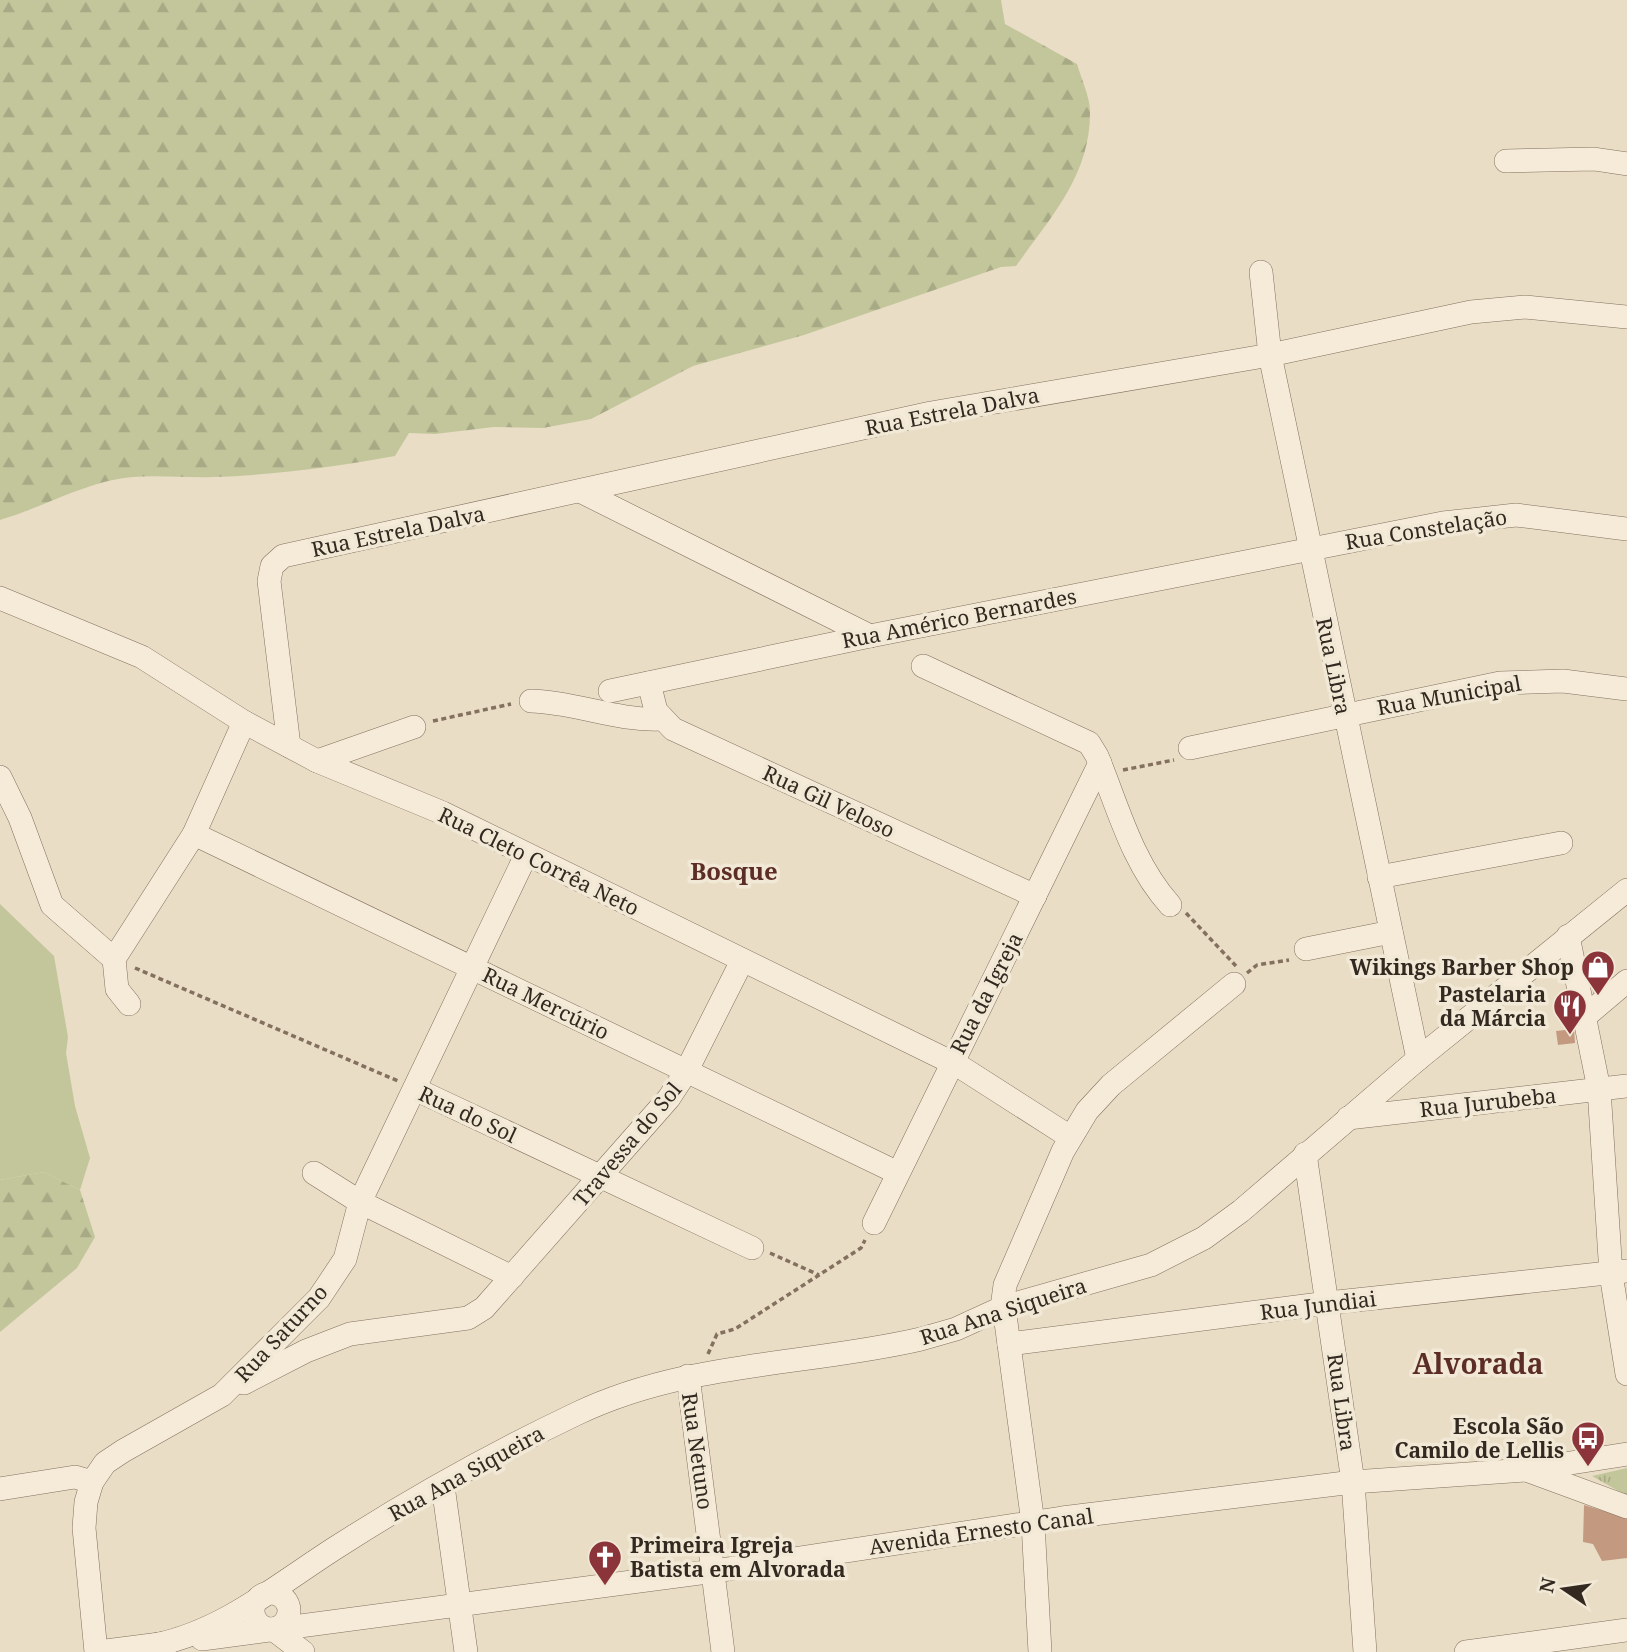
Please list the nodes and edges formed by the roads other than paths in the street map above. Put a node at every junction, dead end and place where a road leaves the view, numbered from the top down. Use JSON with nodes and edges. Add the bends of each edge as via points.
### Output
{"nodes":[{"id":1,"x":1506,"y":161,"type":"dead end"},
{"id":2,"x":1627,"y":163,"type":"edge"},
{"id":3,"x":1261,"y":272,"type":"dead end"},
{"id":4,"x":1627,"y":317,"type":"edge"},
{"id":5,"x":1270,"y":355,"type":"junction"},
{"id":6,"x":580,"y":491,"type":"junction"},
{"id":7,"x":1627,"y":529,"type":"edge"},
{"id":8,"x":1309,"y":549,"type":"junction"},
{"id":9,"x":1,"y":598,"type":"edge"},
{"id":10,"x":870,"y":636,"type":"junction"},
{"id":11,"x":923,"y":666,"type":"dead end"},
{"id":12,"x":649,"y":683,"type":"junction"},
{"id":13,"x":1627,"y":689,"type":"edge"},
{"id":14,"x":610,"y":691,"type":"dead end"},
{"id":15,"x":531,"y":701,"type":"road end"},
{"id":16,"x":1344,"y":715,"type":"junction"},
{"id":17,"x":661,"y":719,"type":"junction"},
{"id":18,"x":244,"y":722,"type":"junction"},
{"id":19,"x":414,"y":727,"type":"road end"},
{"id":20,"x":289,"y":746,"type":"junction"},
{"id":21,"x":1190,"y":748,"type":"dead end"},
{"id":22,"x":317,"y":761,"type":"junction"},
{"id":23,"x":1100,"y":763,"type":"junction"},
{"id":24,"x":0,"y":777,"type":"edge"},
{"id":25,"x":194,"y":834,"type":"junction"},
{"id":26,"x":1561,"y":843,"type":"dead end"},
{"id":27,"x":526,"y":855,"type":"junction"},
{"id":28,"x":1379,"y":877,"type":"junction"},
{"id":29,"x":1627,"y":890,"type":"edge"},
{"id":30,"x":1035,"y":896,"type":"junction"},
{"id":31,"x":1170,"y":905,"type":"road end"},
{"id":32,"x":1391,"y":932,"type":"junction"},
{"id":33,"x":1568,"y":936,"type":"junction"},
{"id":34,"x":1300,"y":954,"type":"road end"},
{"id":35,"x":114,"y":959,"type":"junction"},
{"id":36,"x":742,"y":961,"type":"junction"},
{"id":37,"x":471,"y":966,"type":"junction"},
{"id":38,"x":1239,"y":979,"type":"road end"},
{"id":39,"x":1627,"y":981,"type":"edge"},
{"id":40,"x":129,"y":1004,"type":"dead end"},
{"id":41,"x":1582,"y":1019,"type":"junction"},
{"id":42,"x":1418,"y":1059,"type":"junction"},
{"id":43,"x":951,"y":1062,"type":"junction"},
{"id":44,"x":686,"y":1072,"type":"junction"},
{"id":45,"x":1627,"y":1086,"type":"edge"},
{"id":46,"x":415,"y":1089,"type":"junction"},
{"id":47,"x":1599,"y":1089,"type":"junction"},
{"id":48,"x":1348,"y":1118,"type":"junction"},
{"id":49,"x":1070,"y":1137,"type":"junction"},
{"id":50,"x":1305,"y":1154,"type":"junction"},
{"id":51,"x":314,"y":1173,"type":"dead end"},
{"id":52,"x":898,"y":1173,"type":"junction"},
{"id":53,"x":601,"y":1178,"type":"junction"},
{"id":54,"x":360,"y":1202,"type":"junction"},
{"id":55,"x":874,"y":1223,"type":"dead end"},
{"id":56,"x":752,"y":1248,"type":"road end"},
{"id":57,"x":1619,"y":1272,"type":"edge"},
{"id":58,"x":512,"y":1277,"type":"junction"},
{"id":59,"x":1328,"y":1303,"type":"junction"},
{"id":60,"x":1004,"y":1307,"type":"junction"},
{"id":61,"x":1009,"y":1344,"type":"junction"},
{"id":62,"x":699,"y":1373,"type":"junction"},
{"id":63,"x":1627,"y":1374,"type":"edge"},
{"id":64,"x":222,"y":1395,"type":"junction"},
{"id":65,"x":1627,"y":1454,"type":"edge"},
{"id":66,"x":1526,"y":1470,"type":"junction"},
{"id":67,"x":92,"y":1482,"type":"junction"},
{"id":68,"x":1353,"y":1482,"type":"junction"},
{"id":69,"x":443,"y":1486,"type":"junction"},
{"id":70,"x":0,"y":1489,"type":"edge"},
{"id":71,"x":1627,"y":1507,"type":"edge"},
{"id":72,"x":1033,"y":1523,"type":"junction"},
{"id":73,"x":715,"y":1571,"type":"junction"},
{"id":74,"x":296,"y":1573,"type":"junction"},
{"id":75,"x":262,"y":1595,"type":"junction"},
{"id":76,"x":287,"y":1604,"type":"junction"},
{"id":77,"x":459,"y":1605,"type":"junction"},
{"id":78,"x":336,"y":1621,"type":"junction"},
{"id":79,"x":272,"y":1629,"type":"junction"},
{"id":80,"x":1627,"y":1630,"type":"edge"},
{"id":81,"x":175,"y":1644,"type":"edge"},
{"id":82,"x":97,"y":1652,"type":"edge"},
{"id":83,"x":303,"y":1652,"type":"edge"},
{"id":84,"x":466,"y":1652,"type":"edge"},
{"id":85,"x":723,"y":1652,"type":"edge"},
{"id":86,"x":1040,"y":1652,"type":"edge"},
{"id":87,"x":1365,"y":1652,"type":"edge"},
{"id":88,"x":1466,"y":1652,"type":"edge"}],
"edges":[{"from":1,"to":2,"type":"street"},
{"from":3,"to":5,"type":"street","name":"Rua Libra"},
{"from":4,"to":5,"type":"street","name":"Rua Estrela Dalva","via":[[1525,307],[1471,312]]},
{"from":5,"to":6,"type":"street","name":"Rua Estrela Dalva","via":[[931,413]]},
{"from":5,"to":8,"type":"street","name":"Rua Libra"},
{"from":6,"to":10,"type":"street"},
{"from":6,"to":20,"type":"street","name":"Rua Estrela Dalva","via":[[283,556],[272,566],[269,581]]},
{"from":7,"to":8,"type":"street","name":"Rua Constelação","via":[[1516,515],[1443,523]]},
{"from":8,"to":10,"type":"street","name":"Rua Américo Bernardes"},
{"from":8,"to":16,"type":"street","name":"Rua Libra"},
{"from":9,"to":18,"type":"street","name":"Rua Cleto Corrêa Neto","via":[[142,657]]},
{"from":10,"to":12,"type":"street","name":"Rua Américo Bernardes"},
{"from":11,"to":23,"type":"street","via":[[1083,740]]},
{"from":12,"to":14,"type":"street","name":"Rua Américo Bernardes"},
{"from":12,"to":17,"type":"street"},
{"from":13,"to":16,"type":"street","name":"Rua Municipal","via":[[1563,681],[1511,681]]},
{"from":15,"to":17,"type":"street","via":[[635,719]]},
{"from":16,"to":21,"type":"street","name":"Rua Municipal"},
{"from":16,"to":28,"type":"street","name":"Rua Libra"},
{"from":17,"to":30,"type":"street","name":"Rua Gil Veloso","via":[[680,733]]},
{"from":18,"to":20,"type":"street","name":"Rua Cleto Corrêa Neto"},
{"from":18,"to":25,"type":"street"},
{"from":19,"to":22,"type":"street"},
{"from":20,"to":22,"type":"street","name":"Rua Cleto Corrêa Neto"},
{"from":22,"to":27,"type":"street","name":"Rua Cleto Corrêa Neto","via":[[443,813]]},
{"from":23,"to":30,"type":"street","name":"Rua da Igreja"},
{"from":23,"to":31,"type":"street","via":[[1136,854]]},
{"from":24,"to":35,"type":"street","via":[[52,905]]},
{"from":25,"to":35,"type":"street"},
{"from":25,"to":37,"type":"street","name":"Rua Mercúrio"},
{"from":26,"to":28,"type":"street"},
{"from":27,"to":36,"type":"street","name":"Rua Cleto Corrêa Neto"},
{"from":27,"to":37,"type":"street","name":"Rua Saturno"},
{"from":28,"to":32,"type":"street","name":"Rua Libra"},
{"from":29,"to":33,"type":"street","name":"Rua Ana Siqueira"},
{"from":30,"to":43,"type":"street","name":"Rua da Igreja"},
{"from":32,"to":34,"type":"street"},
{"from":32,"to":42,"type":"street","name":"Rua Libra"},
{"from":33,"to":41,"type":"street"},
{"from":33,"to":42,"type":"street","name":"Rua Ana Siqueira"},
{"from":35,"to":40,"type":"street","via":[[117,989]]},
{"from":36,"to":43,"type":"street","name":"Rua Cleto Corrêa Neto"},
{"from":36,"to":44,"type":"street","name":"Travessa do Sol"},
{"from":37,"to":44,"type":"street","name":"Rua Mercúrio"},
{"from":37,"to":46,"type":"street","name":"Rua Saturno"},
{"from":38,"to":49,"type":"street","via":[[1111,1085]]},
{"from":39,"to":41,"type":"street"},
{"from":41,"to":47,"type":"street"},
{"from":42,"to":48,"type":"street","name":"Rua Ana Siqueira"},
{"from":43,"to":49,"type":"street","name":"Rua Cleto Corrêa Neto"},
{"from":43,"to":52,"type":"street","name":"Rua da Igreja"},
{"from":44,"to":52,"type":"street","name":"Rua Mercúrio"},
{"from":44,"to":53,"type":"street","name":"Travessa do Sol"},
{"from":45,"to":47,"type":"street","name":"Rua Jurubeba"},
{"from":46,"to":53,"type":"street","name":"Rua do Sol"},
{"from":46,"to":54,"type":"street","name":"Rua Saturno"},
{"from":47,"to":48,"type":"street","name":"Rua Jurubeba"},
{"from":47,"to":57,"type":"street"},
{"from":48,"to":50,"type":"street","name":"Rua Ana Siqueira"},
{"from":49,"to":60,"type":"street","via":[[1007,1276]]},
{"from":50,"to":59,"type":"street","name":"Rua Libra"},
{"from":50,"to":60,"type":"street","name":"Rua Ana Siqueira","via":[[1204,1238],[1151,1265]]},
{"from":51,"to":54,"type":"street"},
{"from":52,"to":55,"type":"street","name":"Rua da Igreja"},
{"from":53,"to":56,"type":"street","name":"Rua do Sol"},
{"from":53,"to":58,"type":"street","name":"Travessa do Sol"},
{"from":54,"to":58,"type":"street"},
{"from":54,"to":64,"type":"street","name":"Rua Saturno","via":[[345,1259],[318,1298]]},
{"from":57,"to":59,"type":"street","name":"Rua Jundiai"},
{"from":57,"to":63,"type":"street"},
{"from":58,"to":64,"type":"street","name":"Travessa do Sol","via":[[484,1308],[468,1318],[350,1334],[306,1350]]},
{"from":59,"to":61,"type":"street","name":"Rua Jundiai"},
{"from":59,"to":68,"type":"street","name":"Rua Libra"},
{"from":60,"to":61,"type":"street"},
{"from":60,"to":62,"type":"street","name":"Rua Ana Siqueira","via":[[956,1329],[903,1343]]},
{"from":61,"to":72,"type":"street"},
{"from":62,"to":69,"type":"street","name":"Rua Ana Siqueira","via":[[593,1406]]},
{"from":62,"to":73,"type":"street","name":"Rua Netuno"},
{"from":64,"to":67,"type":"street","name":"Rua Saturno","via":[[105,1463]]},
{"from":65,"to":66,"type":"street","name":"Avenida Ernesto Canal"},
{"from":66,"to":68,"type":"street","name":"Avenida Ernesto Canal"},
{"from":66,"to":71,"type":"street"},
{"from":67,"to":70,"type":"street","via":[[75,1477]]},
{"from":67,"to":82,"type":"street","via":[[84,1528]]},
{"from":68,"to":72,"type":"street","name":"Avenida Ernesto Canal"},
{"from":68,"to":87,"type":"street","name":"Rua Libra"},
{"from":69,"to":74,"type":"street","name":"Rua Ana Siqueira"},
{"from":69,"to":77,"type":"street"},
{"from":72,"to":73,"type":"street","name":"Avenida Ernesto Canal"},
{"from":72,"to":86,"type":"street"},
{"from":73,"to":77,"type":"street","name":"Avenida Ernesto Canal"},
{"from":73,"to":85,"type":"street","name":"Rua Netuno"},
{"from":74,"to":75,"type":"street","name":"Rua Ana Siqueira"},
{"from":74,"to":76,"type":"street","via":[[288,1583]]},
{"from":75,"to":76,"type":"street","via":[[277,1594]]},
{"from":75,"to":79,"type":"street","via":[[254,1604],[254,1619]]},
{"from":75,"to":81,"type":"street","name":"Avenida Ernesto Canal"},
{"from":76,"to":78,"type":"street","name":"Avenida Ernesto Canal","via":[[305,1618]]},
{"from":76,"to":79,"type":"street","via":[[285,1622]]},
{"from":77,"to":78,"type":"street","name":"Avenida Ernesto Canal"},
{"from":77,"to":84,"type":"street"},
{"from":78,"to":79,"type":"street","name":"Avenida Ernesto Canal"},
{"from":79,"to":81,"type":"street","name":"Avenida Ernesto Canal"},
{"from":79,"to":83,"type":"street"},
{"from":80,"to":88,"type":"street"},
{"from":81,"to":82,"type":"street","name":"Avenida Ernesto Canal"}]}
